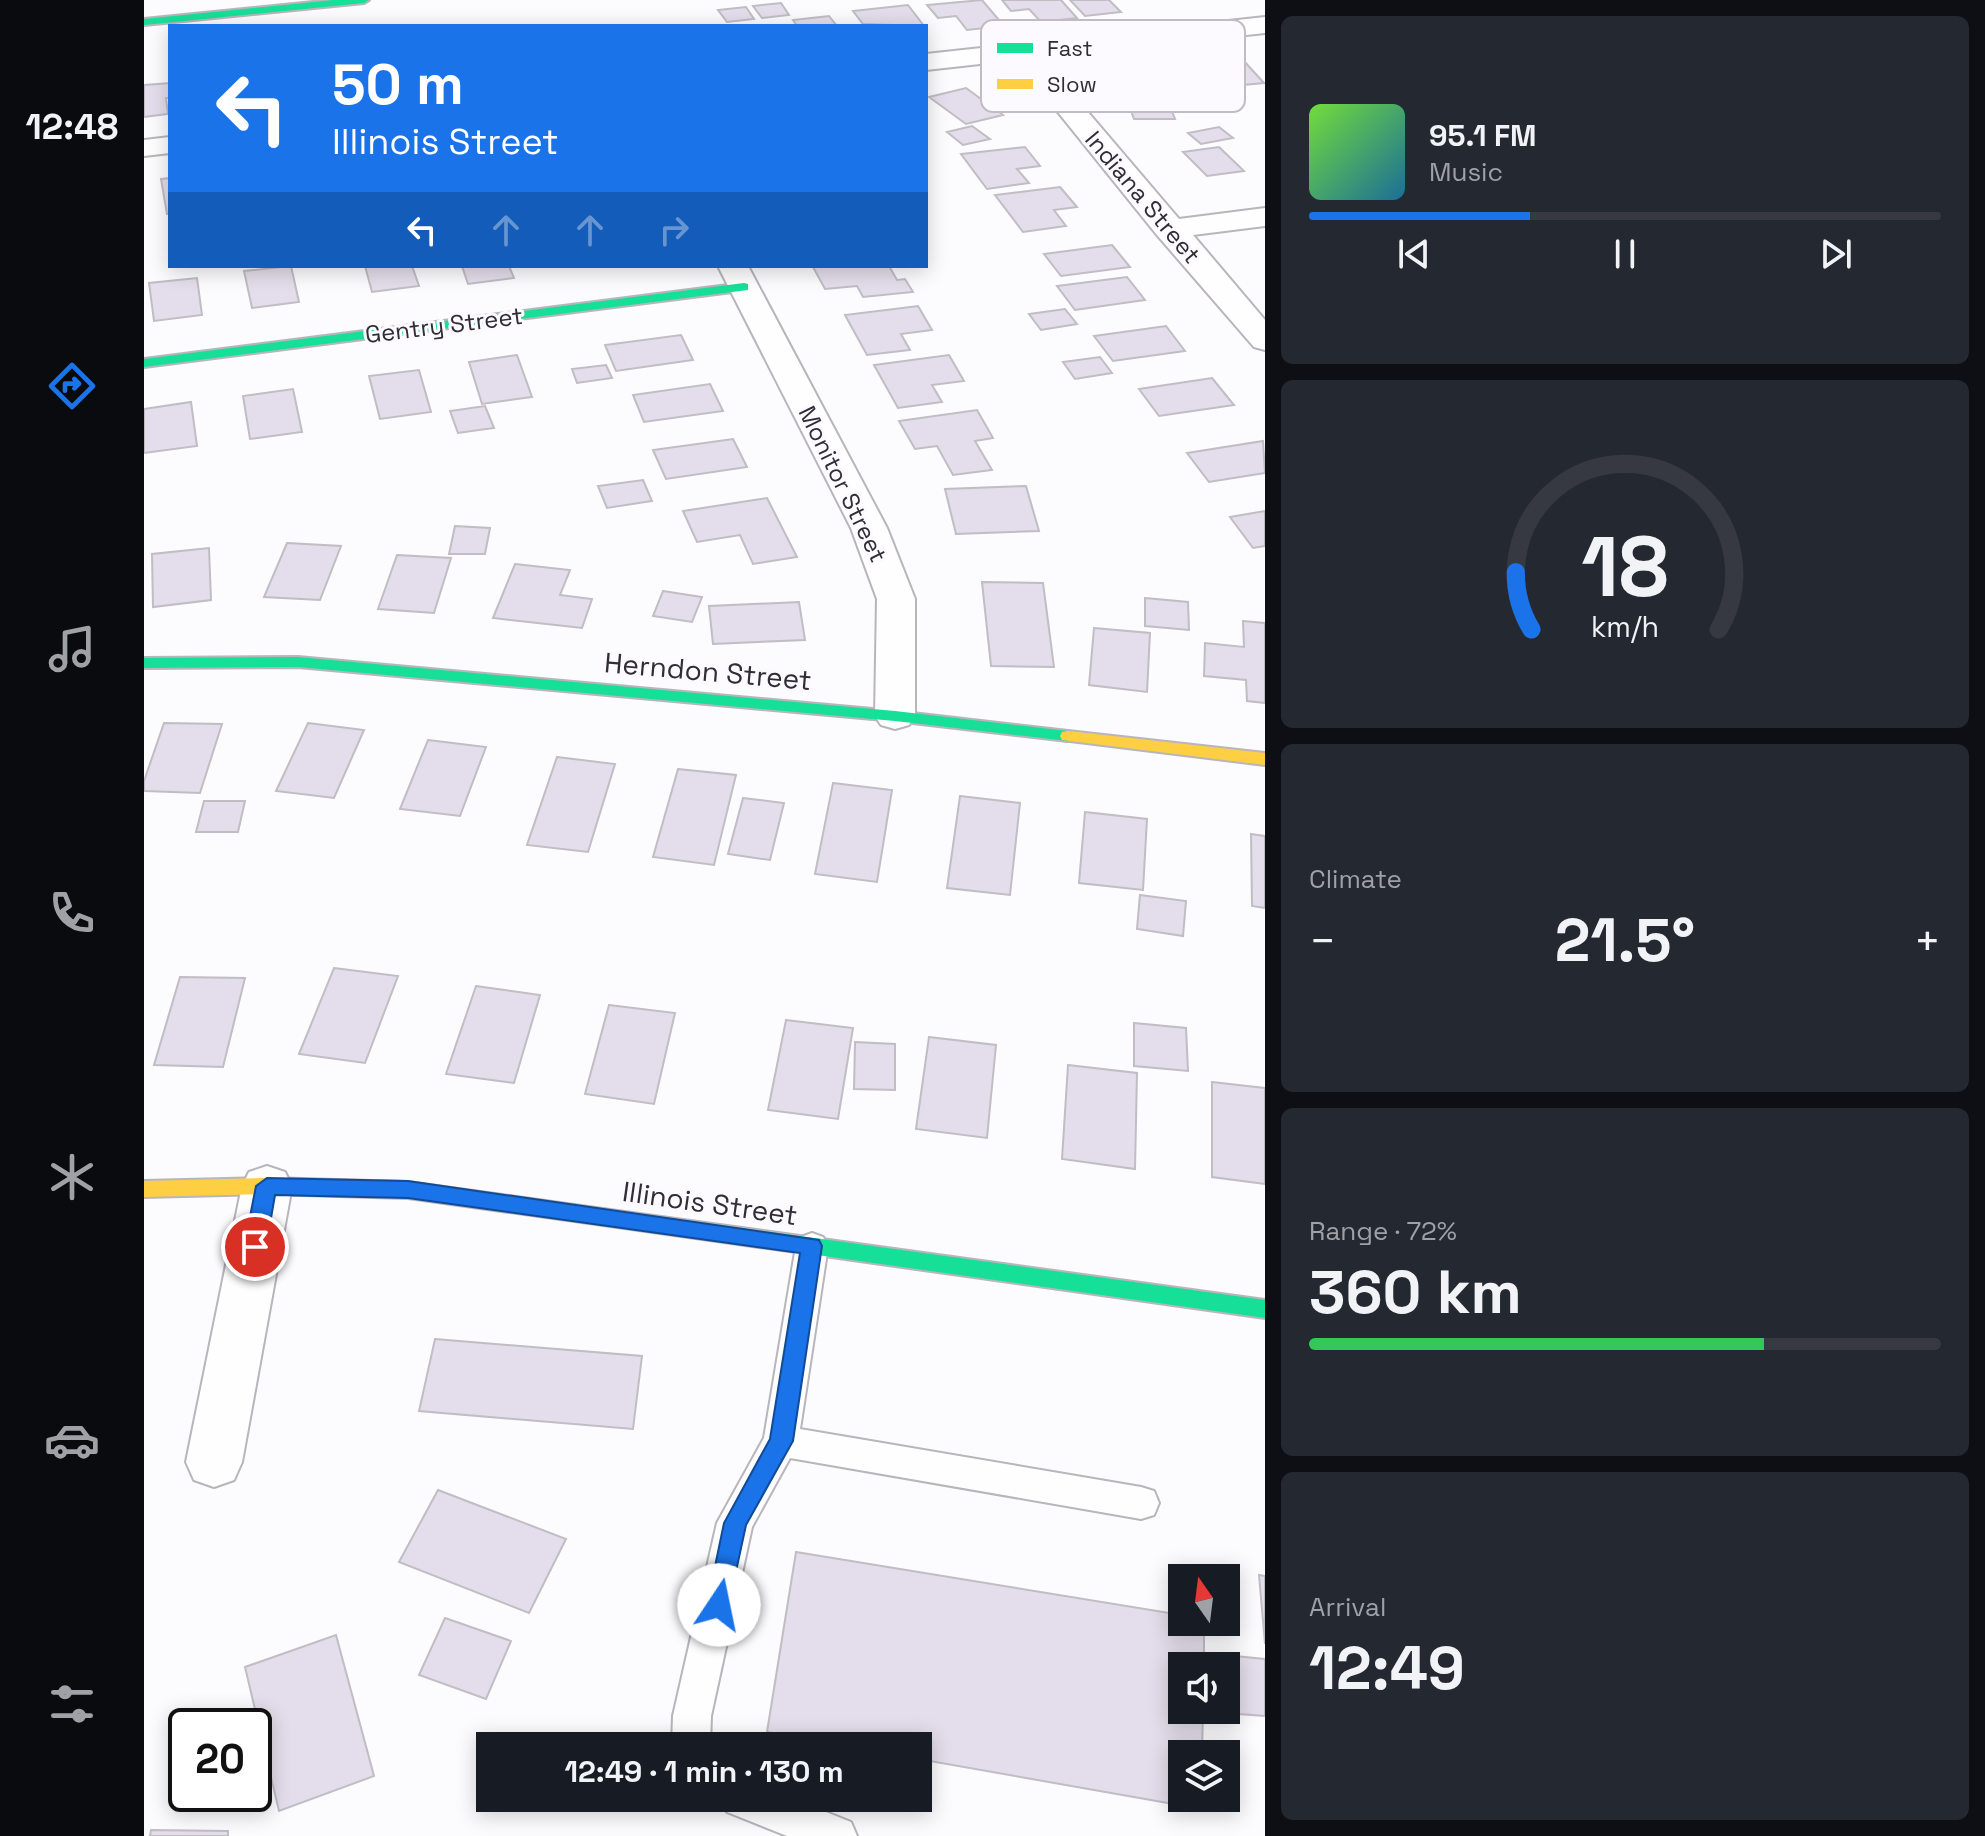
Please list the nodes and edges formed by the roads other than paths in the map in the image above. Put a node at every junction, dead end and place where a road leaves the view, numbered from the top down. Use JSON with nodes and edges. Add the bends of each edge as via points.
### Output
{"nodes":[{"id":1,"x":364,"y":0,"type":"edge"},
{"id":2,"x":144,"y":22,"type":"edge"},
{"id":3,"x":1265,"y":25,"type":"edge"},
{"id":4,"x":1245,"y":27,"type":"edge"},
{"id":5,"x":981,"y":56,"type":"edge"},
{"id":6,"x":928,"y":62,"type":"edge"},
{"id":7,"x":1072,"y":112,"type":"edge"},
{"id":8,"x":168,"y":145,"type":"edge"},
{"id":9,"x":144,"y":148,"type":"edge"},
{"id":10,"x":1265,"y":217,"type":"edge"},
{"id":11,"x":1168,"y":229,"type":"junction"},
{"id":12,"x":739,"y":276,"type":"edge"},
{"id":13,"x":1265,"y":340,"type":"edge"},
{"id":14,"x":144,"y":363,"type":"edge"},
{"id":15,"x":144,"y":663,"type":"edge"},
{"id":16,"x":895,"y":716,"type":"junction"},
{"id":17,"x":1265,"y":759,"type":"edge"},
{"id":18,"x":267,"y":1186,"type":"junction"},
{"id":19,"x":144,"y":1189,"type":"edge"},
{"id":20,"x":812,"y":1246,"type":"junction"},
{"id":21,"x":1265,"y":1309,"type":"edge"},
{"id":22,"x":781,"y":1441,"type":"junction"},
{"id":23,"x":214,"y":1462,"type":"dead end"},
{"id":24,"x":1141,"y":1503,"type":"dead end"},
{"id":25,"x":691,"y":1732,"type":"edge"},
{"id":26,"x":776,"y":1812,"type":"edge"},
{"id":27,"x":837,"y":1836,"type":"edge"}],
"edges":[{"from":1,"to":2,"type":"street"},
{"from":3,"to":4,"type":"street"},
{"from":5,"to":6,"type":"street"},
{"from":7,"to":11,"type":"street","name":"Indiana Street"},
{"from":8,"to":9,"type":"street"},
{"from":10,"to":11,"type":"street"},
{"from":11,"to":13,"type":"street","name":"Indiana Street"},
{"from":12,"to":14,"type":"street","name":"Gentry Street"},
{"from":12,"to":16,"type":"street","name":"Monitor Street","via":[[869,528],[896,599]]},
{"from":15,"to":16,"type":"street","name":"Herndon Street","via":[[298,662]]},
{"from":16,"to":17,"type":"street","name":"Herndon Street"},
{"from":18,"to":19,"type":"street","name":"Illinois Street"},
{"from":18,"to":20,"type":"street","name":"Illinois Street","via":[[408,1190]]},
{"from":18,"to":23,"type":"street"},
{"from":20,"to":21,"type":"street","name":"Illinois Street"},
{"from":20,"to":22,"type":"lane"},
{"from":22,"to":24,"type":"lane"},
{"from":22,"to":25,"type":"lane","via":[[735,1523]]},
{"from":26,"to":27,"type":"lane"}]}
